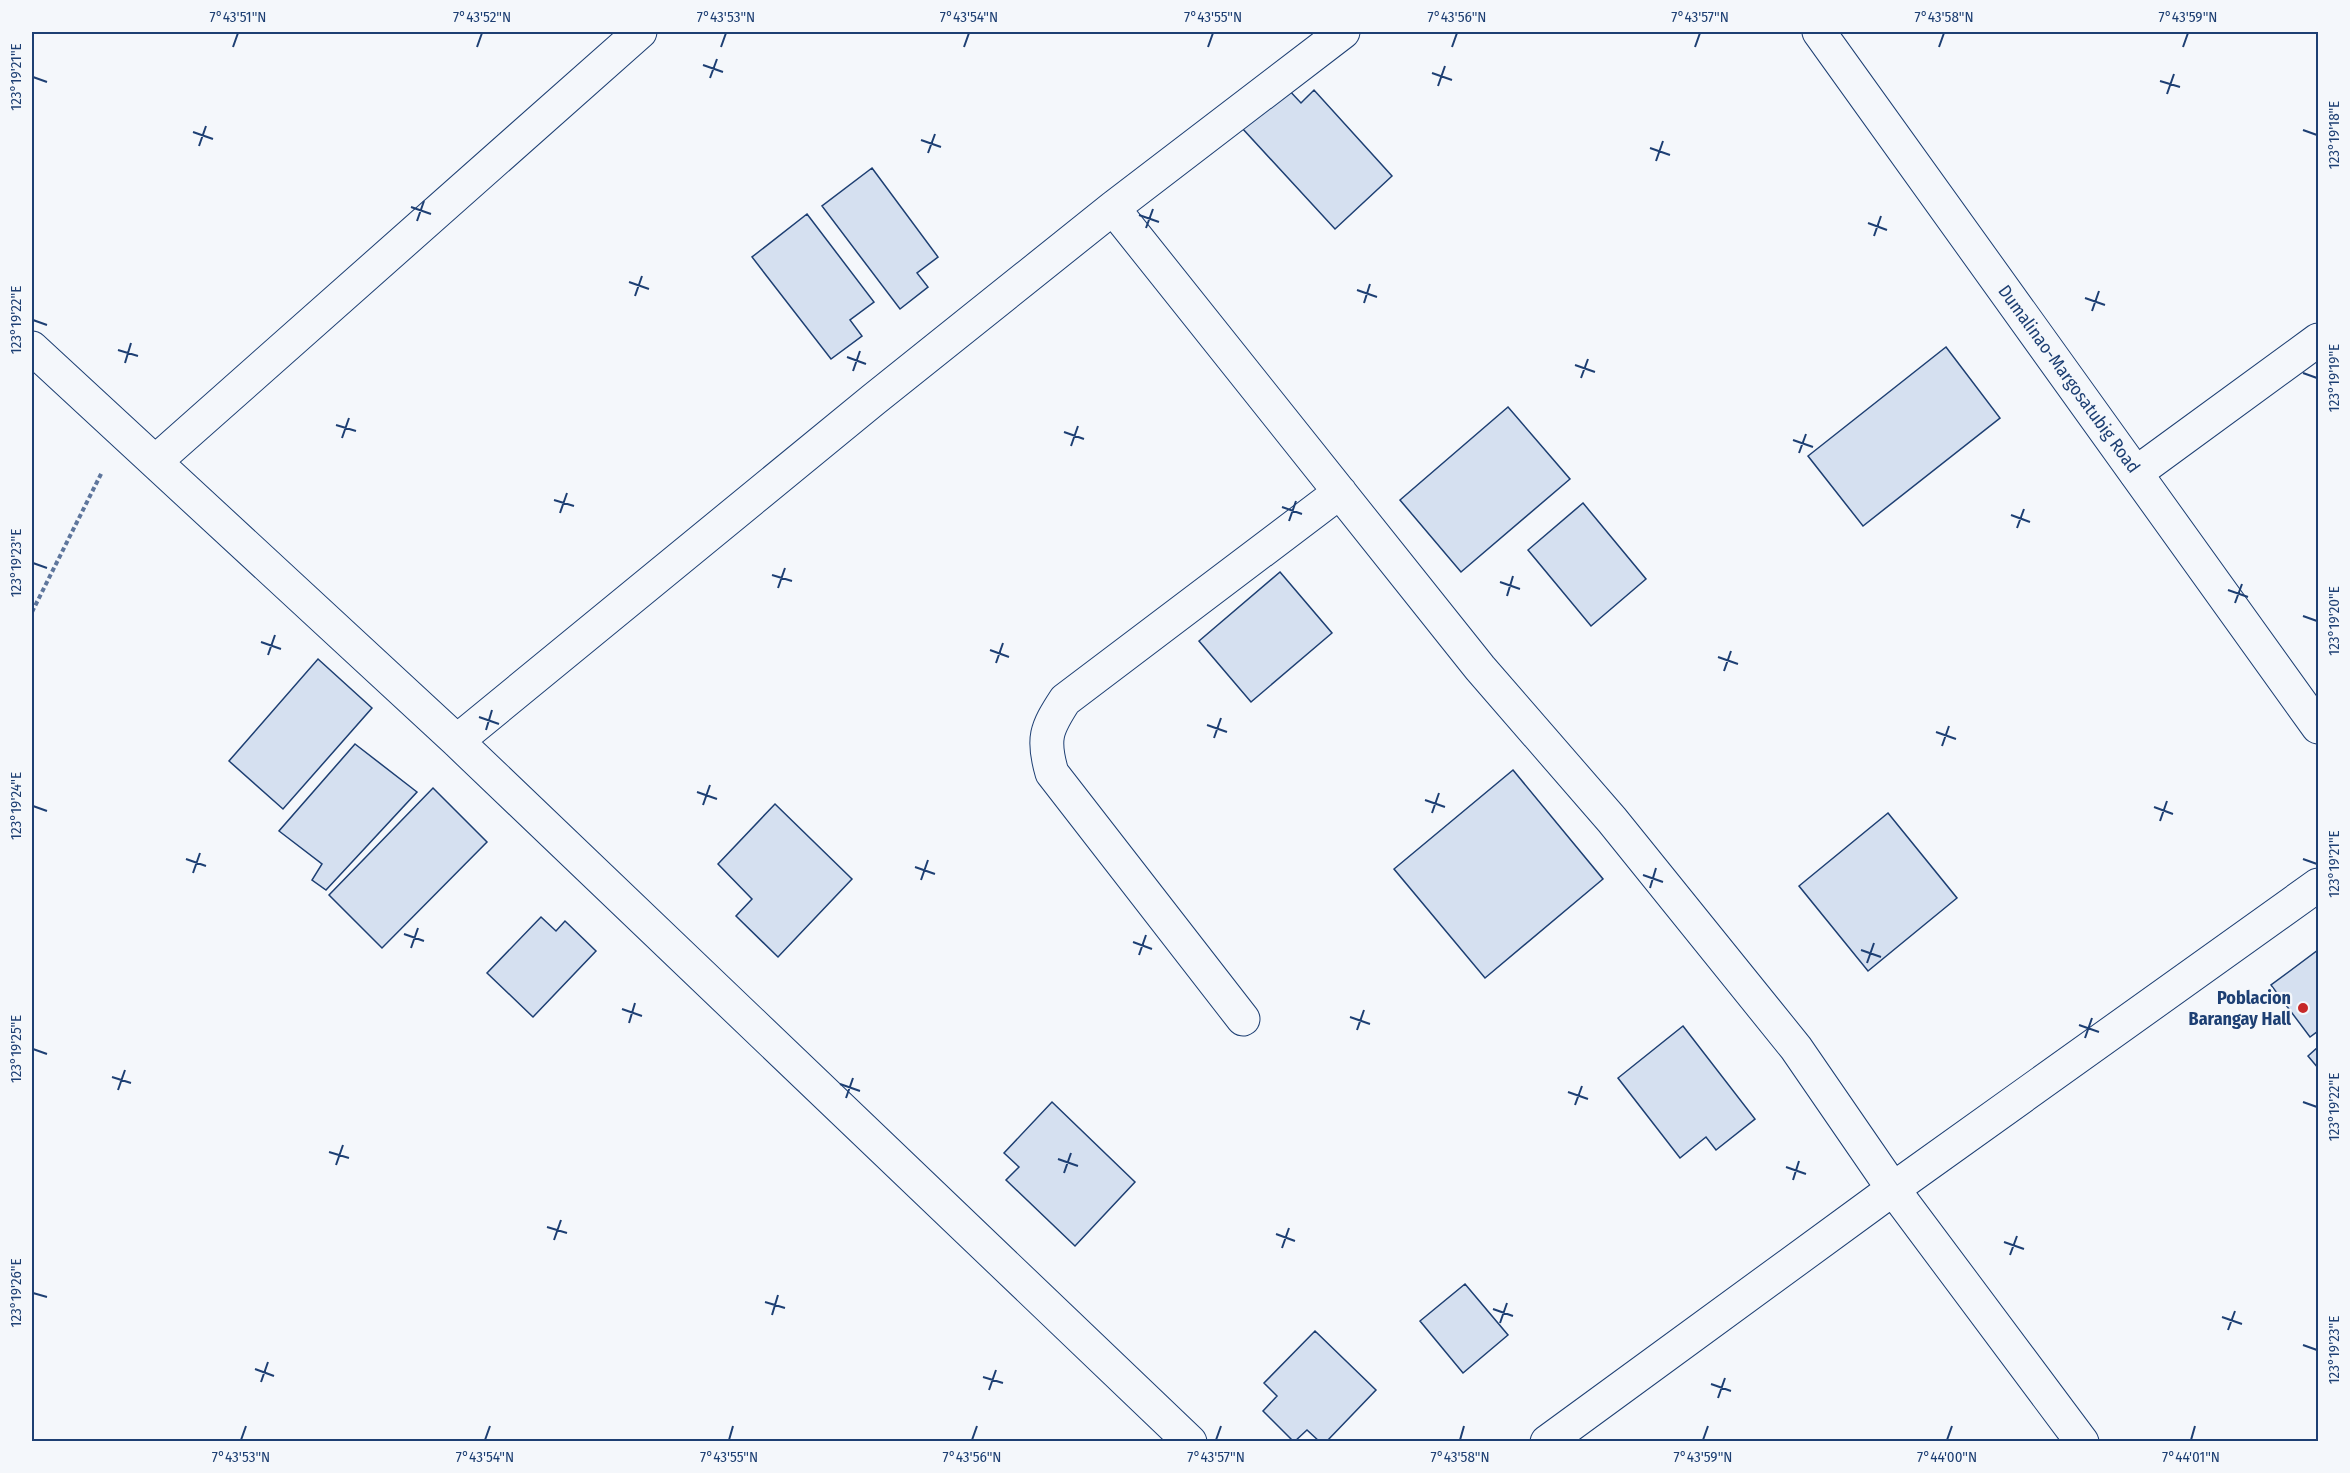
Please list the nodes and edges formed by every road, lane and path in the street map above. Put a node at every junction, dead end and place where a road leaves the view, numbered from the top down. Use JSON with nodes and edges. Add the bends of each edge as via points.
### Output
{"nodes":[{"id":1,"x":640,"y":32,"type":"edge"},
{"id":2,"x":1343,"y":32,"type":"edge"},
{"id":3,"x":1819,"y":32,"type":"edge"},
{"id":4,"x":1113,"y":208,"type":"junction"},
{"id":5,"x":2319,"y":340,"type":"edge"},
{"id":6,"x":32,"y":348,"type":"edge"},
{"id":7,"x":123,"y":431,"type":"junction"},
{"id":8,"x":156,"y":461,"type":"junction"},
{"id":9,"x":2136,"y":473,"type":"junction"},
{"id":10,"x":1340,"y":492,"type":"junction"},
{"id":11,"x":32,"y":612,"type":"edge"},
{"id":12,"x":2319,"y":727,"type":"edge"},
{"id":13,"x":457,"y":741,"type":"junction"},
{"id":14,"x":2319,"y":885,"type":"edge"},
{"id":15,"x":1242,"y":1019,"type":"dead end"},
{"id":16,"x":1893,"y":1189,"type":"junction"},
{"id":17,"x":1190,"y":1442,"type":"edge"},
{"id":18,"x":1547,"y":1442,"type":"edge"},
{"id":19,"x":2082,"y":1442,"type":"edge"}],
"edges":[{"from":1,"to":8,"type":"street"},
{"from":2,"to":4,"type":"street"},
{"from":3,"to":9,"type":"street","name":"Dumalinao-Margosatubig Road"},
{"from":4,"to":10,"type":"street"},
{"from":4,"to":13,"type":"street"},
{"from":5,"to":9,"type":"street"},
{"from":6,"to":7,"type":"street"},
{"from":7,"to":8,"type":"street"},
{"from":7,"to":11,"type":"path"},
{"from":8,"to":13,"type":"street"},
{"from":9,"to":12,"type":"street","name":"Dumalinao-Margosatubig Road"},
{"from":10,"to":15,"type":"street","via":[[1065,700],[1048,726],[1045,749],[1052,773]]},
{"from":10,"to":16,"type":"street","via":[[1480,668],[1612,820],[1796,1048]]},
{"from":13,"to":17,"type":"street"},
{"from":14,"to":16,"type":"street"},
{"from":16,"to":18,"type":"street"},
{"from":16,"to":19,"type":"street"}]}
